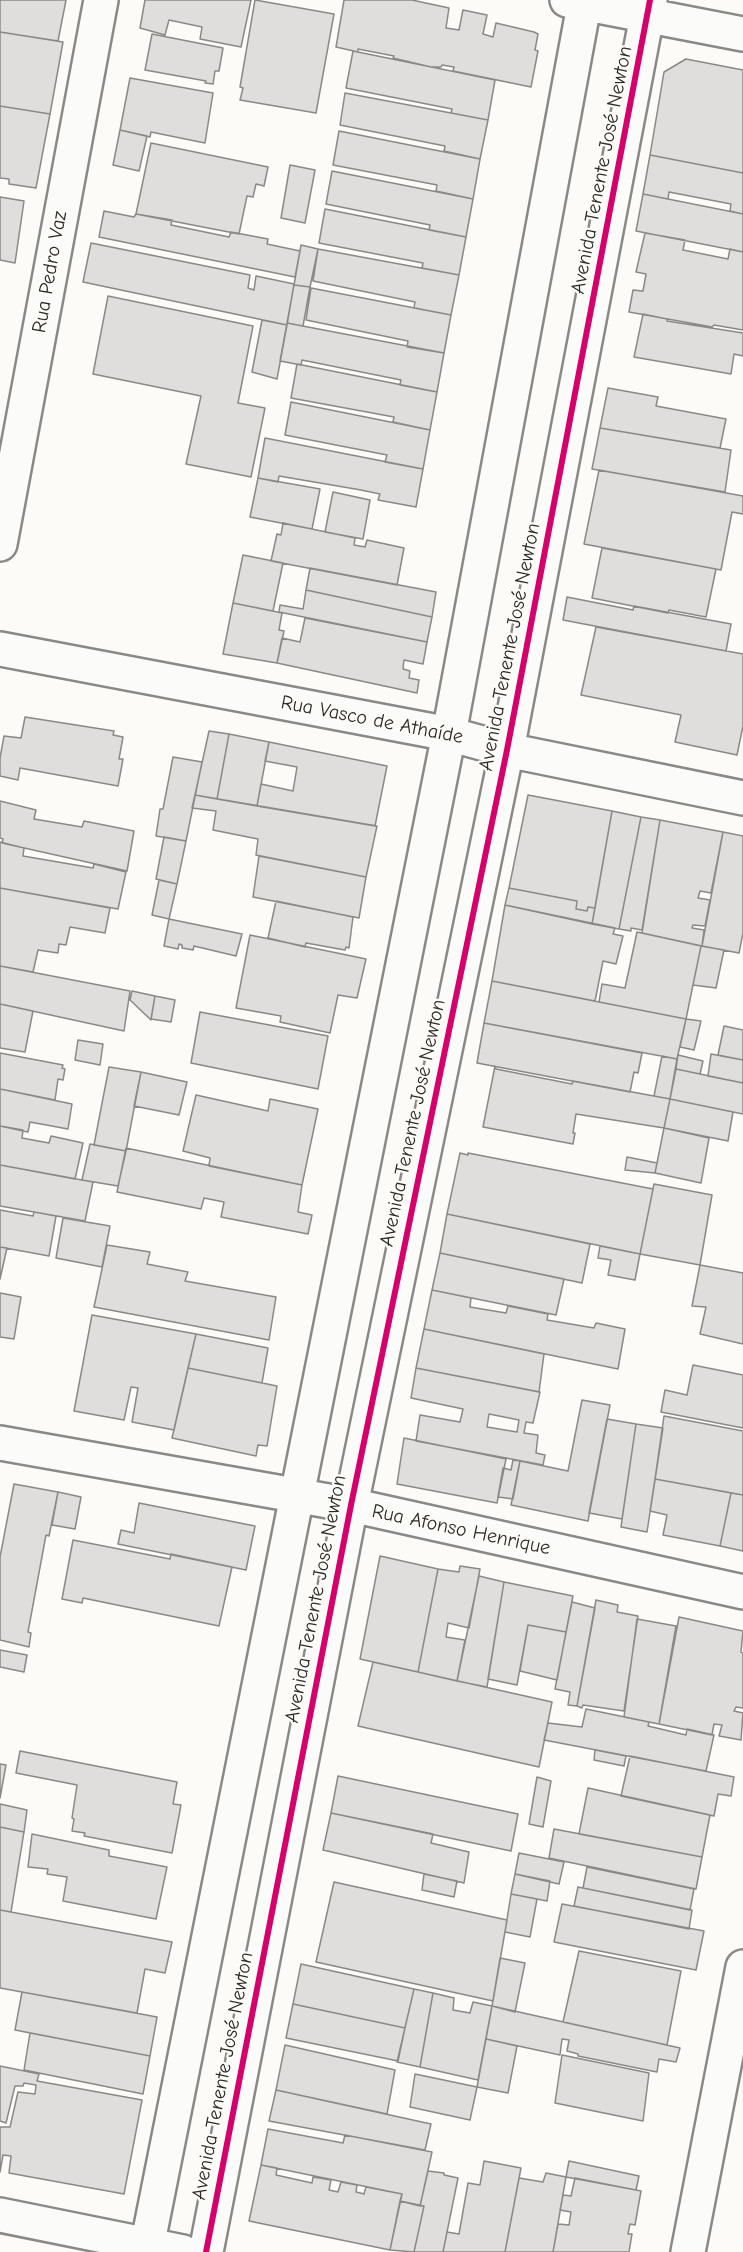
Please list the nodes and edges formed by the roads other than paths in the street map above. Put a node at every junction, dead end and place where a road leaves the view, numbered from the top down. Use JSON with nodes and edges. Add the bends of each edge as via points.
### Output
{"nodes":[{"id":1,"x":100,"y":0,"type":"edge"},
{"id":2,"x":579,"y":1,"type":"edge"},
{"id":3,"x":649,"y":8,"type":"edge"},
{"id":4,"x":743,"y":34,"type":"edge"},
{"id":5,"x":0,"y":544,"type":"edge"},
{"id":6,"x":0,"y":648,"type":"edge"},
{"id":7,"x":449,"y":734,"type":"junction"},
{"id":8,"x":507,"y":750,"type":"junction"},
{"id":9,"x":743,"y":798,"type":"edge"},
{"id":10,"x":0,"y":1443,"type":"edge"},
{"id":11,"x":299,"y":1496,"type":"junction"},
{"id":12,"x":351,"y":1505,"type":"junction"},
{"id":13,"x":743,"y":1592,"type":"edge"},
{"id":14,"x":743,"y":1967,"type":"edge"},
{"id":15,"x":0,"y":2215,"type":"edge"},
{"id":16,"x":147,"y":2248,"type":"edge"},
{"id":17,"x":183,"y":2252,"type":"edge"},
{"id":18,"x":206,"y":2252,"type":"edge"},
{"id":19,"x":688,"y":2252,"type":"edge"}],
"edges":[{"from":1,"to":5,"type":"street","name":"Rua Pedro Vaz"},
{"from":2,"to":3,"type":"street"},
{"from":2,"to":7,"type":"street","name":"Avenida Tenente José Newton"},
{"from":3,"to":4,"type":"street"},
{"from":3,"to":8,"type":"street","name":"Avenida Tenente José Newton"},
{"from":6,"to":7,"type":"street","name":"Rua Vasco de Athaíde"},
{"from":7,"to":8,"type":"street","name":"Rua Vasco de Athaíde"},
{"from":7,"to":11,"type":"street","name":"Avenida Tenente José Newton"},
{"from":8,"to":9,"type":"street","name":"Rua Vasco de Athaíde"},
{"from":8,"to":12,"type":"street","name":"Avenida Tenente José Newton"},
{"from":10,"to":11,"type":"street","name":"Rua Afonso Henrique"},
{"from":11,"to":12,"type":"street","name":"Rua Afonso Henrique"},
{"from":11,"to":16,"type":"street","name":"Avenida Tenente José Newton"},
{"from":12,"to":13,"type":"street","name":"Rua Afonso Henrique"},
{"from":12,"to":18,"type":"street","name":"Avenida Tenente José Newton"},
{"from":14,"to":19,"type":"street"},
{"from":15,"to":16,"type":"street"},
{"from":16,"to":17,"type":"street"}]}
